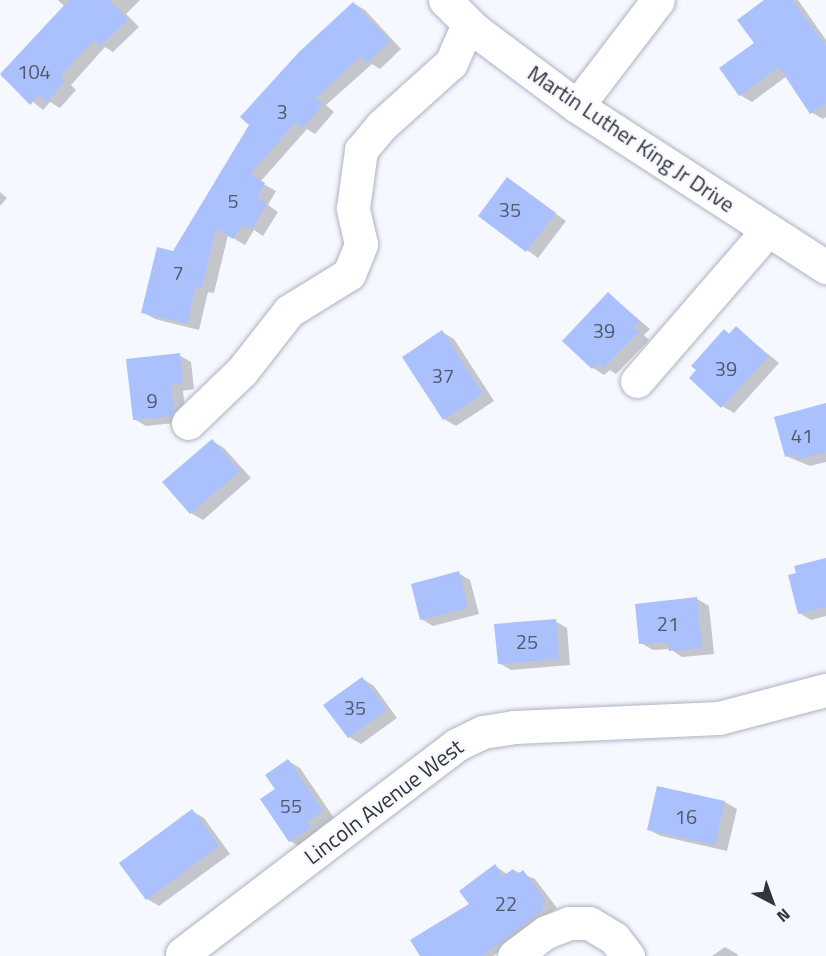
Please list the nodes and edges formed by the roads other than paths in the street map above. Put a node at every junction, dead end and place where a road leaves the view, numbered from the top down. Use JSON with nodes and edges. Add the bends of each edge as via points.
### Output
{"nodes":[{"id":1,"x":445,"y":0,"type":"edge"},
{"id":2,"x":658,"y":0,"type":"edge"},
{"id":3,"x":468,"y":24,"type":"junction"},
{"id":4,"x":577,"y":106,"type":"junction"},
{"id":5,"x":768,"y":230,"type":"junction"},
{"id":6,"x":826,"y":267,"type":"edge"},
{"id":7,"x":637,"y":381,"type":"dead end"},
{"id":8,"x":188,"y":423,"type":"dead end"},
{"id":9,"x":826,"y":690,"type":"edge"},
{"id":10,"x":621,"y":947,"type":"edge"},
{"id":11,"x":182,"y":954,"type":"dead end"},
{"id":12,"x":514,"y":956,"type":"edge"}],
"edges":[{"from":1,"to":3,"type":"street","name":"Martin Luther King Jr Drive"},
{"from":2,"to":4,"type":"street"},
{"from":3,"to":4,"type":"street","name":"Martin Luther King Jr Drive"},
{"from":3,"to":8,"type":"street","via":[[451,63],[381,126],[361,150],[353,208],[361,244],[349,274],[289,311],[242,370]]},
{"from":4,"to":5,"type":"street","name":"Martin Luther King Jr Drive"},
{"from":5,"to":6,"type":"street","name":"Martin Luther King Jr Drive"},
{"from":5,"to":7,"type":"street"},
{"from":9,"to":11,"type":"street","name":"Lincoln Avenue West","via":[[719,718],[514,727],[483,732],[456,745]]},
{"from":10,"to":12,"type":"street","via":[[589,924],[569,923],[546,932]]}]}
